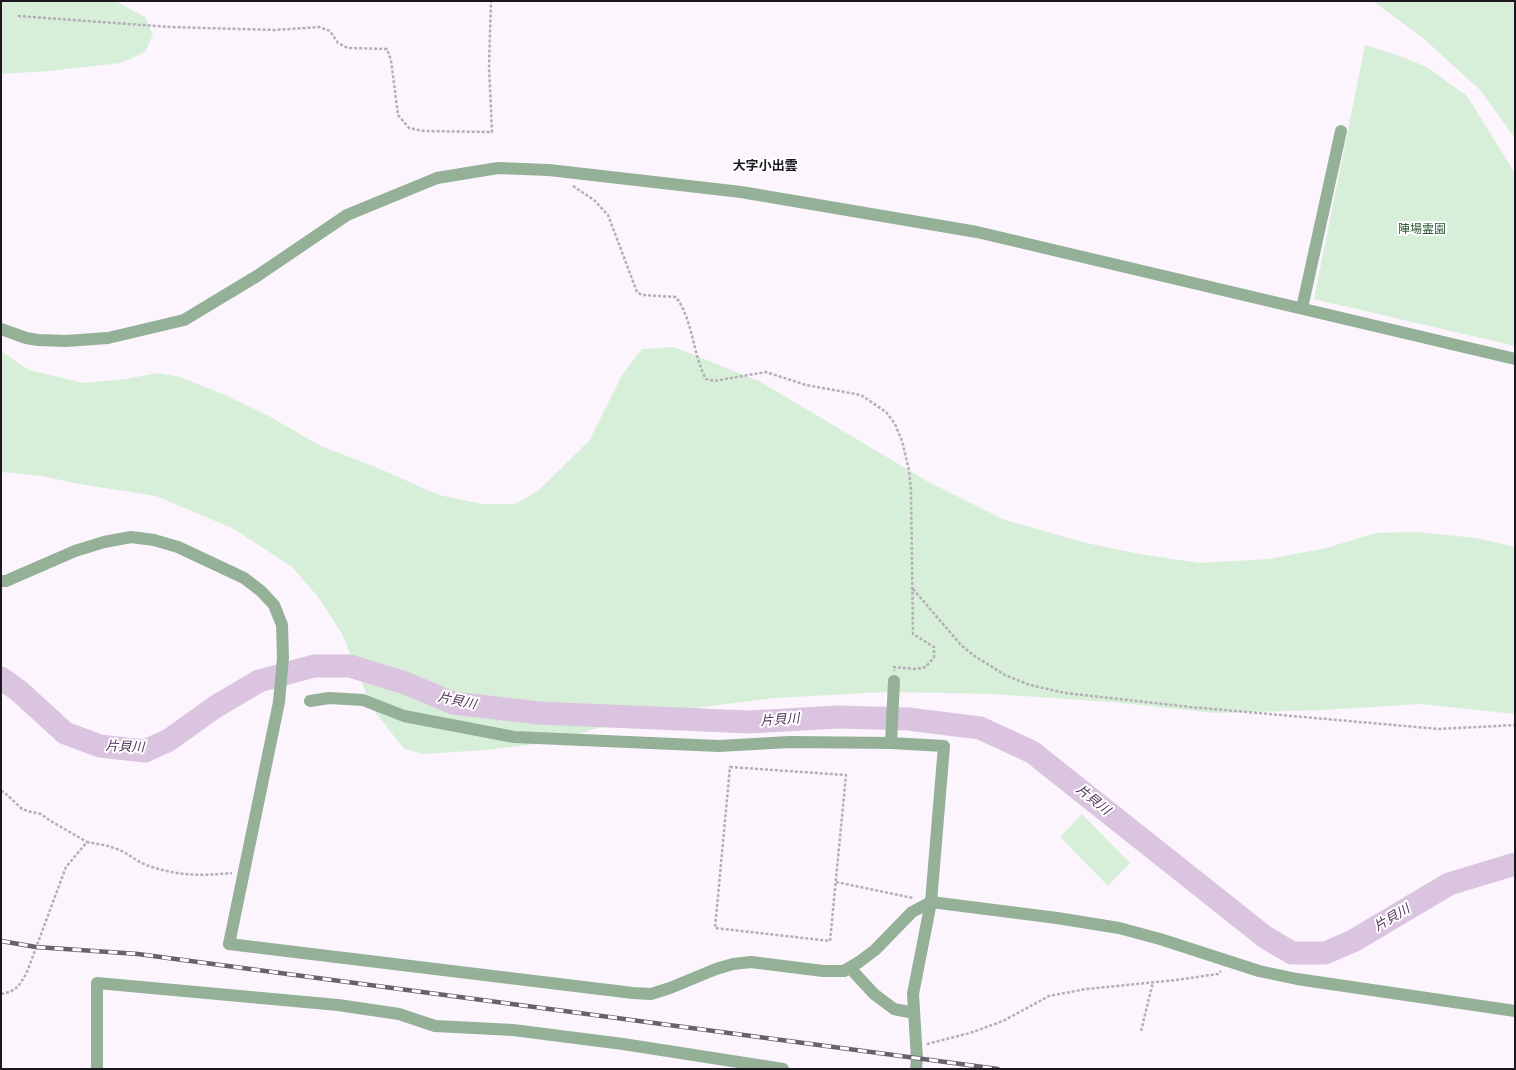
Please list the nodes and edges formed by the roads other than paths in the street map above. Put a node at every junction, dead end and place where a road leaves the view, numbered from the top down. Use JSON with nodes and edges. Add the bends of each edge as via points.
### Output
{"nodes":[{"id":1,"x":1341,"y":131,"type":"dead end"},
{"id":2,"x":1302,"y":308,"type":"junction"},
{"id":3,"x":1,"y":329,"type":"edge"},
{"id":4,"x":1515,"y":359,"type":"edge"},
{"id":5,"x":1,"y":581,"type":"edge"},
{"id":6,"x":894,"y":681,"type":"road end"},
{"id":7,"x":310,"y":701,"type":"dead end"},
{"id":8,"x":891,"y":743,"type":"junction"},
{"id":9,"x":931,"y":902,"type":"junction"},
{"id":10,"x":850,"y":968,"type":"junction"},
{"id":11,"x":1515,"y":1011,"type":"edge"},
{"id":12,"x":914,"y":1013,"type":"junction"},
{"id":13,"x":764,"y":1068,"type":"edge"},
{"id":14,"x":97,"y":1069,"type":"edge"},
{"id":15,"x":783,"y":1069,"type":"edge"},
{"id":16,"x":916,"y":1069,"type":"edge"}],
"edges":[{"from":1,"to":2,"type":"street"},
{"from":2,"to":3,"type":"street","via":[[969,231],[734,191],[549,170],[498,168],[437,178],[347,215],[257,276],[184,320],[108,338],[66,341],[26,338]]},
{"from":2,"to":4,"type":"street"},
{"from":5,"to":10,"type":"street","via":[[74,551],[131,536],[178,547],[244,578],[274,605],[282,625],[283,658],[279,702],[229,944],[651,994],[733,964],[751,962],[823,972],[844,971]]},
{"from":6,"to":8,"type":"street"},
{"from":7,"to":8,"type":"street","via":[[329,698],[363,700],[404,716],[514,737],[719,746],[790,742]]},
{"from":8,"to":9,"type":"street","via":[[944,746]]},
{"from":9,"to":10,"type":"street","via":[[912,912],[874,950]]},
{"from":9,"to":11,"type":"street","via":[[1119,928],[1160,938],[1259,971],[1297,979]]},
{"from":9,"to":12,"type":"street","via":[[913,994]]},
{"from":10,"to":12,"type":"street","via":[[874,994],[894,1009]]},
{"from":12,"to":16,"type":"street"},
{"from":13,"to":14,"type":"street","via":[[623,1044],[521,1031],[434,1026],[399,1014],[338,1005],[97,983]]},
{"from":13,"to":15,"type":"street"}]}
